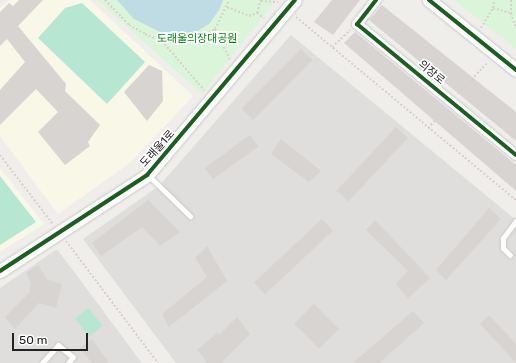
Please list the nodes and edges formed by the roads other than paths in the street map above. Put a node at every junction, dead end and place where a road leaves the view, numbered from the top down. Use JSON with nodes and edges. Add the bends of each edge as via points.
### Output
{"nodes":[{"id":1,"x":295,"y":0,"type":"edge"},
{"id":2,"x":376,"y":0,"type":"edge"},
{"id":3,"x":429,"y":0,"type":"edge"},
{"id":4,"x":516,"y":70,"type":"edge"},
{"id":5,"x":516,"y":155,"type":"edge"},
{"id":6,"x":147,"y":175,"type":"junction"},
{"id":7,"x":190,"y":216,"type":"dead end"},
{"id":8,"x":516,"y":221,"type":"edge"},
{"id":9,"x":510,"y":255,"type":"dead end"},
{"id":10,"x":0,"y":271,"type":"edge"},
{"id":11,"x":42,"y":363,"type":"edge"},
{"id":12,"x":68,"y":363,"type":"edge"}],
"edges":[{"from":1,"to":6,"type":"street","name":"도래울1로"},
{"from":2,"to":5,"type":"street","name":"의장로","via":[[357,24]]},
{"from":3,"to":4,"type":"street"},
{"from":6,"to":7,"type":"lane"},
{"from":6,"to":10,"type":"street","name":"도래울1로"},
{"from":8,"to":9,"type":"lane","via":[[503,238],[503,248]]},
{"from":11,"to":12,"type":"lane","via":[[58,345],[73,357]]}]}
